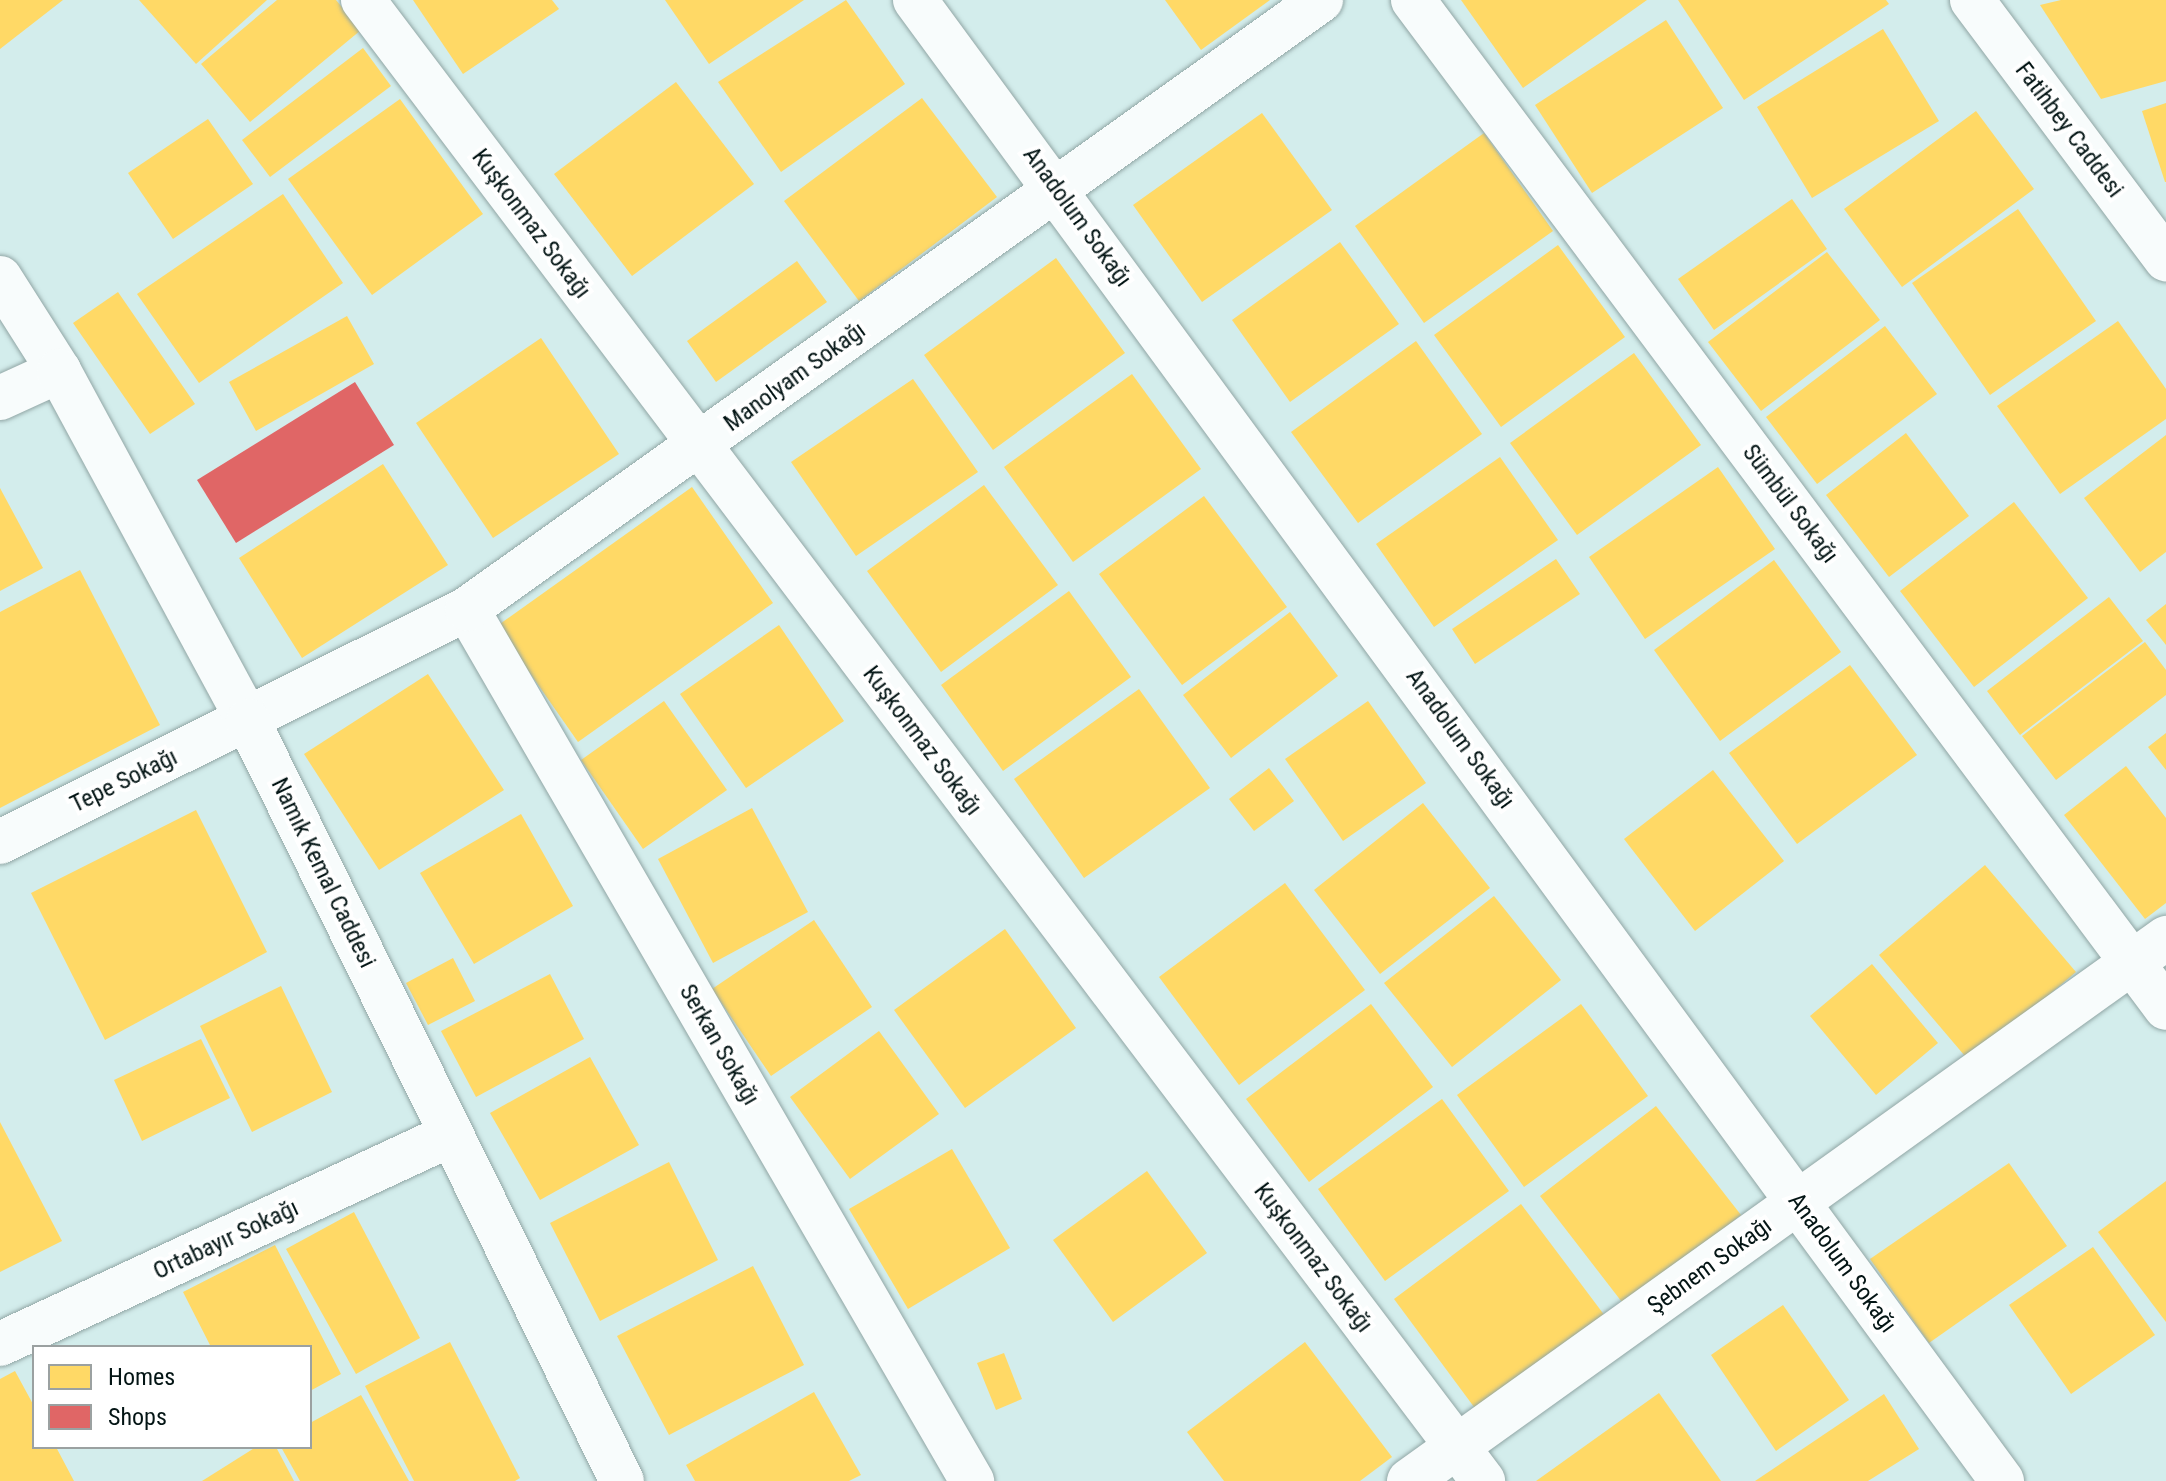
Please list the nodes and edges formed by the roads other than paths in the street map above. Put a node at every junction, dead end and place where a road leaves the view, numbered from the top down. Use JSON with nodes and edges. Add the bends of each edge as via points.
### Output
{"nodes":[{"id":1,"x":363,"y":0,"type":"edge"},
{"id":2,"x":915,"y":0,"type":"edge"},
{"id":3,"x":1321,"y":0,"type":"edge"},
{"id":4,"x":1413,"y":0,"type":"edge"},
{"id":5,"x":1972,"y":0,"type":"edge"},
{"id":6,"x":1057,"y":189,"type":"junction"},
{"id":7,"x":2160,"y":241,"type":"edge"},
{"id":8,"x":0,"y":278,"type":"edge"},
{"id":9,"x":59,"y":371,"type":"junction"},
{"id":10,"x":0,"y":398,"type":"edge"},
{"id":11,"x":698,"y":446,"type":"junction"},
{"id":12,"x":467,"y":609,"type":"junction"},
{"id":13,"x":248,"y":721,"type":"junction"},
{"id":14,"x":0,"y":842,"type":"edge"},
{"id":15,"x":2149,"y":950,"type":"edge"},
{"id":16,"x":2166,"y":1008,"type":"edge"},
{"id":17,"x":451,"y":1135,"type":"junction"},
{"id":18,"x":1798,"y":1202,"type":"junction"},
{"id":19,"x":0,"y":1344,"type":"edge"},
{"id":20,"x":1457,"y":1447,"type":"junction"},
{"id":21,"x":622,"y":1481,"type":"edge"},
{"id":22,"x":972,"y":1481,"type":"edge"},
{"id":23,"x":1409,"y":1481,"type":"edge"},
{"id":24,"x":1483,"y":1481,"type":"edge"},
{"id":25,"x":2002,"y":1481,"type":"edge"}],
"edges":[{"from":1,"to":11,"type":"street","name":"Kuşkonmaz Sokağı"},
{"from":2,"to":6,"type":"street","name":"Anadolum Sokağı"},
{"from":3,"to":6,"type":"street","name":"Manolyam Sokağı"},
{"from":4,"to":15,"type":"street","name":"Sümbül Sokağı"},
{"from":5,"to":7,"type":"street","name":"Fatihbey Caddesi"},
{"from":6,"to":11,"type":"street","name":"Manolyam Sokağı"},
{"from":6,"to":18,"type":"street","name":"Anadolum Sokağı"},
{"from":8,"to":9,"type":"street","name":"Namık Kemal Caddesi"},
{"from":9,"to":10,"type":"street"},
{"from":9,"to":13,"type":"street","name":"Namık Kemal Caddesi"},
{"from":11,"to":12,"type":"street","name":"Manolyam Sokağı"},
{"from":11,"to":20,"type":"street","name":"Kuşkonmaz Sokağı"},
{"from":12,"to":13,"type":"street","name":"Manolyam Sokağı"},
{"from":12,"to":22,"type":"street","name":"Serkan Sokağı"},
{"from":13,"to":14,"type":"street","name":"Tepe Sokağı"},
{"from":13,"to":17,"type":"street","name":"Namık Kemal Caddesi"},
{"from":15,"to":16,"type":"street","name":"Sümbül Sokağı"},
{"from":15,"to":18,"type":"street","name":"Şebnem Sokağı"},
{"from":17,"to":19,"type":"street","name":"Ortabayır Sokağı"},
{"from":17,"to":21,"type":"street","name":"Namık Kemal Caddesi"},
{"from":18,"to":20,"type":"street","name":"Şebnem Sokağı"},
{"from":18,"to":25,"type":"street","name":"Anadolum Sokağı"},
{"from":20,"to":23,"type":"street","name":"Şebnem Sokağı"},
{"from":20,"to":24,"type":"street","name":"Kuşkonmaz Sokağı"}]}
